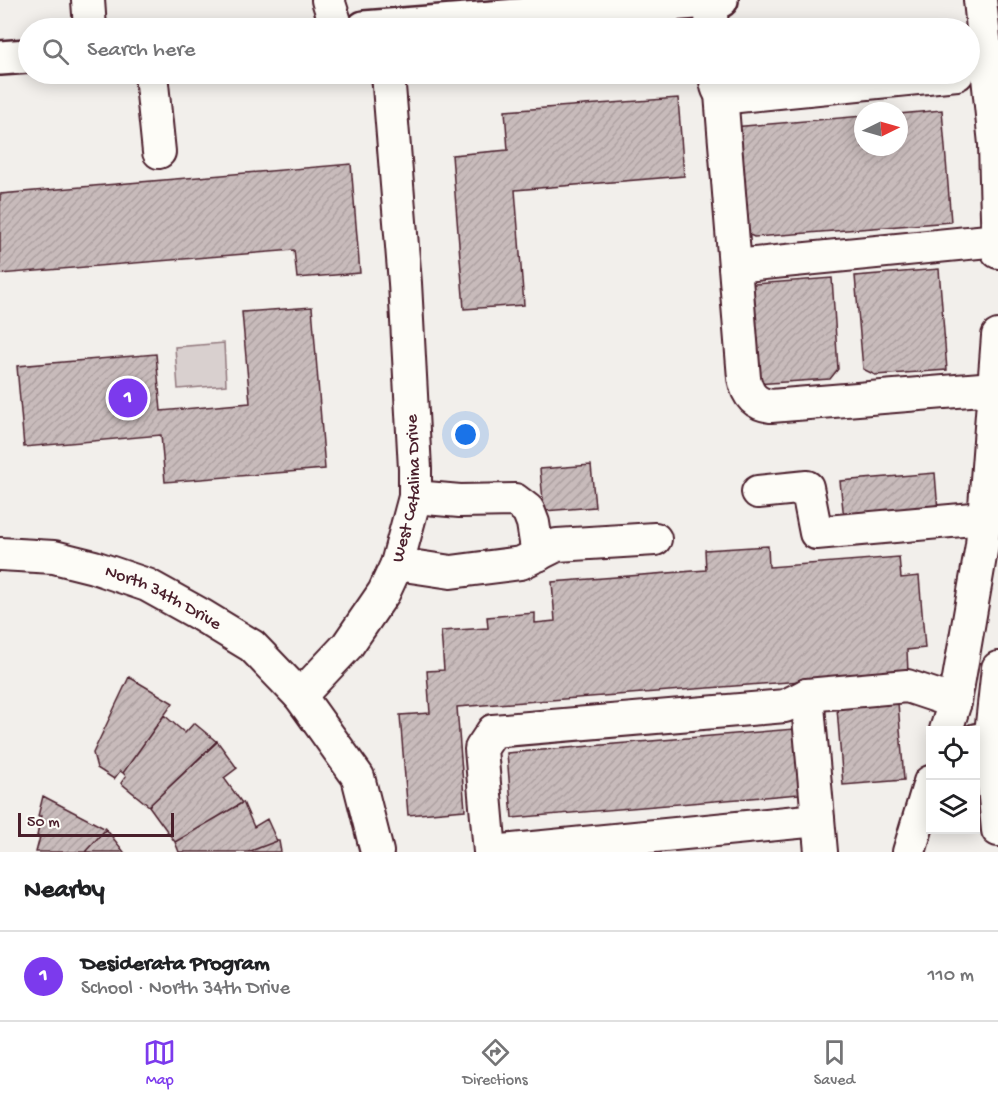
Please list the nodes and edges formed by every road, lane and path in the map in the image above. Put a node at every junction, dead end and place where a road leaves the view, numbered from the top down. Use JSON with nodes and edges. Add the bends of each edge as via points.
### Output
{"nodes":[{"id":1,"x":88,"y":0,"type":"edge"},
{"id":2,"x":328,"y":0,"type":"edge"},
{"id":3,"x":345,"y":0,"type":"edge"},
{"id":4,"x":980,"y":0,"type":"edge"},
{"id":5,"x":655,"y":2,"type":"edge"},
{"id":6,"x":714,"y":10,"type":"edge"},
{"id":7,"x":89,"y":18,"type":"edge"},
{"id":8,"x":334,"y":18,"type":"edge"},
{"id":9,"x":346,"y":18,"type":"edge"},
{"id":10,"x":484,"y":18,"type":"edge"},
{"id":11,"x":18,"y":57,"type":"edge"},
{"id":12,"x":0,"y":58,"type":"edge"},
{"id":13,"x":980,"y":68,"type":"edge"},
{"id":14,"x":152,"y":84,"type":"edge"},
{"id":15,"x":389,"y":84,"type":"edge"},
{"id":16,"x":718,"y":84,"type":"edge"},
{"id":17,"x":842,"y":84,"type":"edge"},
{"id":18,"x":159,"y":152,"type":"dead end"},
{"id":19,"x":998,"y":240,"type":"edge"},
{"id":20,"x":998,"y":252,"type":"edge"},
{"id":21,"x":735,"y":266,"type":"junction"},
{"id":22,"x":998,"y":336,"type":"edge"},
{"id":23,"x":994,"y":388,"type":"junction"},
{"id":24,"x":995,"y":421,"type":"edge"},
{"id":25,"x":758,"y":492,"type":"dead end"},
{"id":26,"x":414,"y":497,"type":"junction"},
{"id":27,"x":988,"y":535,"type":"edge"},
{"id":28,"x":656,"y":539,"type":"dead end"},
{"id":29,"x":0,"y":554,"type":"edge"},
{"id":30,"x":538,"y":555,"type":"junction"},
{"id":31,"x":397,"y":564,"type":"junction"},
{"id":32,"x":998,"y":668,"type":"edge"},
{"id":33,"x":807,"y":695,"type":"junction"},
{"id":34,"x":300,"y":696,"type":"junction"},
{"id":35,"x":951,"y":716,"type":"edge"},
{"id":36,"x":982,"y":741,"type":"edge"},
{"id":37,"x":926,"y":795,"type":"edge"},
{"id":38,"x":818,"y":820,"type":"junction"},
{"id":39,"x":998,"y":830,"type":"edge"},
{"id":40,"x":377,"y":852,"type":"edge"},
{"id":41,"x":491,"y":852,"type":"edge"},
{"id":42,"x":821,"y":852,"type":"edge"},
{"id":43,"x":909,"y":852,"type":"edge"}],
"edges":[{"from":1,"to":7,"type":"street"},
{"from":2,"to":8,"type":"street"},
{"from":3,"to":9,"type":"street"},
{"from":4,"to":13,"type":"street"},
{"from":5,"to":6,"type":"main road"},
{"from":5,"to":10,"type":"main road"},
{"from":11,"to":12,"type":"main road"},
{"from":13,"to":19,"type":"street","via":[[995,144]]},
{"from":14,"to":18,"type":"street"},
{"from":15,"to":26,"type":"street","name":"West Catalina Drive","via":[[405,283]]},
{"from":16,"to":17,"type":"street","via":[[729,97]]},
{"from":16,"to":21,"type":"street"},
{"from":19,"to":20,"type":"street"},
{"from":19,"to":21,"type":"street"},
{"from":21,"to":23,"type":"street","via":[[746,389],[750,397],[764,406]]},
{"from":22,"to":23,"type":"street"},
{"from":23,"to":24,"type":"street"},
{"from":24,"to":27,"type":"street"},
{"from":25,"to":27,"type":"street","via":[[807,487],[816,533]]},
{"from":26,"to":30,"type":"street","via":[[515,500],[528,510]]},
{"from":26,"to":31,"type":"street","name":"West Catalina Drive"},
{"from":27,"to":35,"type":"street"},
{"from":28,"to":30,"type":"street","via":[[558,545]]},
{"from":29,"to":34,"type":"street","name":"North 34th Drive","via":[[54,557],[147,585],[252,646]]},
{"from":30,"to":31,"type":"street","via":[[521,563],[451,572]]},
{"from":31,"to":34,"type":"street","name":"West Catalina Drive","via":[[384,592],[347,646]]},
{"from":32,"to":36,"type":"street"},
{"from":33,"to":35,"type":"street","via":[[907,686]]},
{"from":33,"to":38,"type":"street"},
{"from":33,"to":41,"type":"street","via":[[784,706],[493,731],[481,749]]},
{"from":34,"to":40,"type":"street","via":[[358,777]]},
{"from":36,"to":39,"type":"street"},
{"from":37,"to":43,"type":"street"},
{"from":38,"to":41,"type":"street"},
{"from":38,"to":42,"type":"street"}]}
